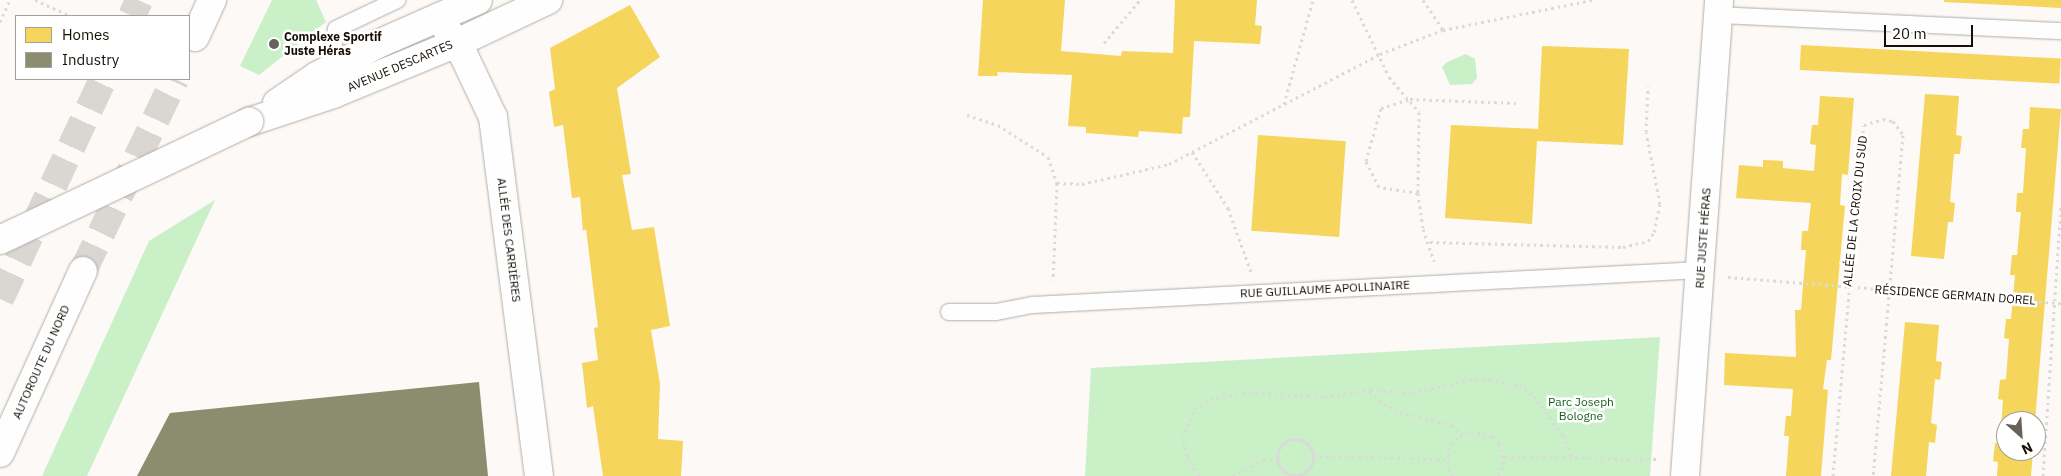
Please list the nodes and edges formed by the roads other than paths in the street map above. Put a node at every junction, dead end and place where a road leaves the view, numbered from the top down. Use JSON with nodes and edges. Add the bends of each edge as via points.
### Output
{"nodes":[{"id":1,"x":212,"y":0,"type":"edge"},
{"id":2,"x":397,"y":0,"type":"edge"},
{"id":3,"x":478,"y":0,"type":"edge"},
{"id":4,"x":548,"y":0,"type":"edge"},
{"id":5,"x":1718,"y":8,"type":"edge"},
{"id":6,"x":439,"y":17,"type":"junction"},
{"id":7,"x":2061,"y":31,"type":"edge"},
{"id":8,"x":195,"y":37,"type":"dead end"},
{"id":9,"x":456,"y":43,"type":"junction"},
{"id":10,"x":330,"y":70,"type":"junction"},
{"id":11,"x":249,"y":122,"type":"junction"},
{"id":12,"x":0,"y":240,"type":"edge"},
{"id":13,"x":1701,"y":270,"type":"junction"},
{"id":14,"x":83,"y":271,"type":"tunnel mouth"},
{"id":15,"x":949,"y":312,"type":"dead end"},
{"id":16,"x":0,"y":453,"type":"edge"},
{"id":17,"x":1685,"y":468,"type":"edge"},
{"id":18,"x":539,"y":476,"type":"edge"}],
"edges":[{"from":1,"to":8,"type":"main road"},
{"from":2,"to":10,"type":"lane","via":[[336,29]]},
{"from":3,"to":6,"type":"main road","name":"AVENUE DESCARTES"},
{"from":4,"to":9,"type":"main road","name":"AVENUE DESCARTES"},
{"from":5,"to":7,"type":"lane"},
{"from":5,"to":13,"type":"main road","name":"RUE JUSTE HÉRAS"},
{"from":6,"to":9,"type":"main road","name":"ALLÉE DES CARRIÈRES"},
{"from":6,"to":10,"type":"main road","name":"AVENUE DESCARTES"},
{"from":9,"to":11,"type":"main road","name":"AVENUE DESCARTES","via":[[334,94]]},
{"from":9,"to":18,"type":"main road","name":"ALLÉE DES CARRIÈRES","via":[[493,117]]},
{"from":10,"to":11,"type":"main road","name":"AVENUE DESCARTES"},
{"from":11,"to":12,"type":"main road","name":"AVENUE DESCARTES","bridge":true},
{"from":13,"to":15,"type":"lane","name":"RUE GUILLAUME APOLLINAIRE","via":[[1033,305],[996,312]]},
{"from":13,"to":17,"type":"main road","name":"RUE JUSTE HÉRAS"},
{"from":14,"to":16,"type":"main road","name":"AUTOROUTE DU NORD"}]}
